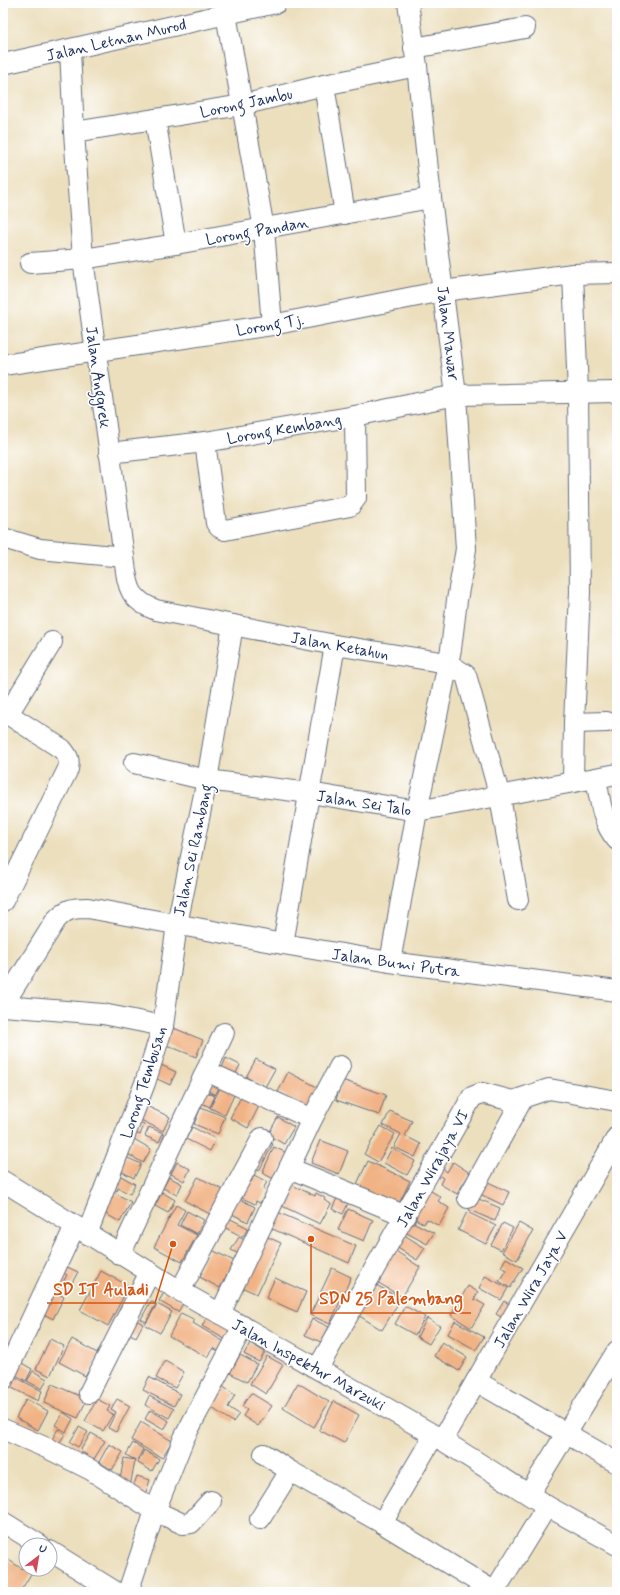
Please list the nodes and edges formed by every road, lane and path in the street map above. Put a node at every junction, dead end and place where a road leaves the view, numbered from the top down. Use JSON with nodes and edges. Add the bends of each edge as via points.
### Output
{"nodes":[{"id":1,"x":276,"y":3,"type":"edge"},
{"id":2,"x":408,"y":3,"type":"edge"},
{"id":3,"x":226,"y":14,"type":"junction"},
{"id":4,"x":525,"y":28,"type":"dead end"},
{"id":5,"x":70,"y":50,"type":"junction"},
{"id":6,"x":416,"y":57,"type":"junction"},
{"id":7,"x":3,"y":64,"type":"edge"},
{"id":8,"x":324,"y":85,"type":"junction"},
{"id":9,"x":242,"y":104,"type":"junction"},
{"id":10,"x":155,"y":119,"type":"junction"},
{"id":11,"x":74,"y":132,"type":"junction"},
{"id":12,"x":431,"y":198,"type":"junction"},
{"id":13,"x":345,"y":214,"type":"junction"},
{"id":14,"x":264,"y":229,"type":"junction"},
{"id":15,"x":176,"y":244,"type":"junction"},
{"id":16,"x":83,"y":259,"type":"junction"},
{"id":17,"x":30,"y":263,"type":"dead end"},
{"id":18,"x":617,"y":273,"type":"edge"},
{"id":19,"x":573,"y":274,"type":"junction"},
{"id":20,"x":443,"y":291,"type":"junction"},
{"id":21,"x":272,"y":325,"type":"junction"},
{"id":22,"x":96,"y":351,"type":"junction"},
{"id":23,"x":3,"y":365,"type":"edge"},
{"id":24,"x":578,"y":392,"type":"junction"},
{"id":25,"x":617,"y":392,"type":"edge"},
{"id":26,"x":456,"y":394,"type":"junction"},
{"id":27,"x":355,"y":416,"type":"junction"},
{"id":28,"x":205,"y":442,"type":"junction"},
{"id":29,"x":109,"y":453,"type":"junction"},
{"id":30,"x":3,"y":538,"type":"edge"},
{"id":31,"x":124,"y":557,"type":"junction"},
{"id":32,"x":233,"y":626,"type":"junction"},
{"id":33,"x":52,"y":642,"type":"dead end"},
{"id":34,"x":335,"y":645,"type":"junction"},
{"id":35,"x":448,"y":663,"type":"junction"},
{"id":36,"x":5,"y":712,"type":"edge"},
{"id":37,"x":607,"y":722,"type":"dead end"},
{"id":38,"x":574,"y":723,"type":"junction"},
{"id":39,"x":134,"y":763,"type":"dead end"},
{"id":40,"x":617,"y":774,"type":"edge"},
{"id":41,"x":596,"y":778,"type":"junction"},
{"id":42,"x":207,"y":780,"type":"junction"},
{"id":43,"x":573,"y":782,"type":"junction"},
{"id":44,"x":310,"y":793,"type":"junction"},
{"id":45,"x":500,"y":797,"type":"junction"},
{"id":46,"x":417,"y":811,"type":"junction"},
{"id":47,"x":617,"y":840,"type":"edge"},
{"id":48,"x":518,"y":900,"type":"dead end"},
{"id":49,"x":3,"y":901,"type":"edge"},
{"id":50,"x":177,"y":924,"type":"junction"},
{"id":51,"x":283,"y":944,"type":"junction"},
{"id":52,"x":390,"y":962,"type":"junction"},
{"id":53,"x":617,"y":992,"type":"edge"},
{"id":54,"x":3,"y":1006,"type":"edge"},
{"id":55,"x":163,"y":1026,"type":"junction"},
{"id":56,"x":224,"y":1033,"type":"dead end"},
{"id":57,"x":340,"y":1066,"type":"dead end"},
{"id":58,"x":206,"y":1071,"type":"junction"},
{"id":59,"x":523,"y":1098,"type":"junction"},
{"id":60,"x":617,"y":1101,"type":"edge"},
{"id":61,"x":312,"y":1119,"type":"junction"},
{"id":62,"x":617,"y":1137,"type":"edge"},
{"id":63,"x":262,"y":1138,"type":"dead end"},
{"id":64,"x":289,"y":1168,"type":"junction"},
{"id":65,"x":3,"y":1181,"type":"edge"},
{"id":66,"x":468,"y":1198,"type":"dead end"},
{"id":67,"x":406,"y":1216,"type":"junction"},
{"id":68,"x":81,"y":1230,"type":"junction"},
{"id":69,"x":120,"y":1255,"type":"junction"},
{"id":70,"x":150,"y":1272,"type":"junction"},
{"id":71,"x":180,"y":1291,"type":"junction"},
{"id":72,"x":220,"y":1314,"type":"junction"},
{"id":73,"x":243,"y":1326,"type":"junction"},
{"id":74,"x":617,"y":1351,"type":"edge"},
{"id":75,"x":318,"y":1368,"type":"junction"},
{"id":76,"x":3,"y":1380,"type":"edge"},
{"id":77,"x":476,"y":1381,"type":"junction"},
{"id":78,"x":89,"y":1393,"type":"dead end"},
{"id":79,"x":3,"y":1429,"type":"edge"},
{"id":80,"x":566,"y":1434,"type":"junction"},
{"id":81,"x":438,"y":1438,"type":"junction"},
{"id":82,"x":264,"y":1454,"type":"dead end"},
{"id":83,"x":617,"y":1463,"type":"edge"},
{"id":84,"x":290,"y":1471,"type":"junction"},
{"id":85,"x":529,"y":1494,"type":"junction"},
{"id":86,"x":211,"y":1501,"type":"dead end"},
{"id":87,"x":547,"y":1506,"type":"junction"},
{"id":88,"x":155,"y":1511,"type":"junction"},
{"id":89,"x":260,"y":1519,"type":"dead end"},
{"id":90,"x":3,"y":1522,"type":"edge"},
{"id":91,"x":382,"y":1523,"type":"junction"},
{"id":92,"x":27,"y":1537,"type":"edge"},
{"id":93,"x":617,"y":1545,"type":"edge"},
{"id":94,"x":58,"y":1556,"type":"edge"},
{"id":95,"x":116,"y":1592,"type":"edge"},
{"id":96,"x":128,"y":1592,"type":"edge"},
{"id":97,"x":494,"y":1592,"type":"edge"}],
"edges":[{"from":1,"to":3,"type":"street","name":"Jalan Letnan Murod"},
{"from":2,"to":6,"type":"street","name":"Jalan Mawar"},
{"from":3,"to":5,"type":"street","name":"Jalan Letnan Murod"},
{"from":3,"to":9,"type":"street"},
{"from":4,"to":6,"type":"street","name":"Lorong Jambu"},
{"from":5,"to":7,"type":"street","name":"Jalan Letnan Murod"},
{"from":5,"to":11,"type":"street","name":"Jalan Anggrek"},
{"from":6,"to":8,"type":"street","name":"Lorong Jambu"},
{"from":6,"to":12,"type":"street","name":"Jalan Mawar"},
{"from":8,"to":9,"type":"street","name":"Lorong Jambu"},
{"from":8,"to":13,"type":"street"},
{"from":9,"to":10,"type":"street","name":"Lorong Jambu"},
{"from":9,"to":14,"type":"street"},
{"from":10,"to":11,"type":"street","name":"Lorong Jambu"},
{"from":10,"to":15,"type":"street"},
{"from":11,"to":16,"type":"street","name":"Jalan Anggrek"},
{"from":12,"to":13,"type":"street","name":"Lorong Pandan"},
{"from":12,"to":20,"type":"street","name":"Jalan Mawar"},
{"from":13,"to":14,"type":"street","name":"Lorong Pandan"},
{"from":14,"to":15,"type":"street","name":"Lorong Pandan"},
{"from":14,"to":21,"type":"street"},
{"from":15,"to":16,"type":"street","name":"Lorong Pandan"},
{"from":16,"to":17,"type":"street","name":"Lorong Pandan"},
{"from":16,"to":22,"type":"street","name":"Jalan Anggrek"},
{"from":18,"to":19,"type":"street","name":"Lorong Tj."},
{"from":19,"to":20,"type":"street","name":"Lorong Tj."},
{"from":19,"to":24,"type":"street"},
{"from":20,"to":21,"type":"street","name":"Lorong Tj."},
{"from":20,"to":26,"type":"street","name":"Jalan Mawar"},
{"from":21,"to":22,"type":"street","name":"Lorong Tj."},
{"from":22,"to":23,"type":"street","name":"Lorong Tj."},
{"from":22,"to":29,"type":"street","name":"Jalan Anggrek"},
{"from":24,"to":25,"type":"street","name":"Lorong Kembang"},
{"from":24,"to":26,"type":"street","name":"Lorong Kembang"},
{"from":24,"to":38,"type":"street","via":[[580,592]]},
{"from":26,"to":27,"type":"street","name":"Lorong Kembang"},
{"from":26,"to":35,"type":"street","name":"Jalan Mawar","via":[[466,549]]},
{"from":27,"to":28,"type":"street","name":"Lorong Kembang"},
{"from":27,"to":28,"type":"street","via":[[356,498],[350,506],[225,530],[216,523]]},
{"from":28,"to":29,"type":"street","name":"Lorong Kembang"},
{"from":29,"to":31,"type":"street","name":"Jalan Anggrek"},
{"from":30,"to":31,"type":"street","via":[[40,549]]},
{"from":31,"to":32,"type":"street","name":"Jalan Anggrek","via":[[127,583],[136,599],[144,606]]},
{"from":32,"to":34,"type":"street","name":"Jalan Ketahun"},
{"from":32,"to":42,"type":"street","name":"Jalan Sei Rambang"},
{"from":33,"to":36,"type":"street"},
{"from":34,"to":35,"type":"street","name":"Jalan Ketahun"},
{"from":34,"to":44,"type":"street"},
{"from":35,"to":45,"type":"street","via":[[466,674]]},
{"from":35,"to":46,"type":"street","name":"Jalan Mawar"},
{"from":36,"to":49,"type":"street","via":[[62,749],[70,762]]},
{"from":37,"to":38,"type":"street"},
{"from":38,"to":43,"type":"street"},
{"from":39,"to":42,"type":"street","name":"Jalan Sei Talo"},
{"from":40,"to":41,"type":"street","name":"Jalan Sei Talo"},
{"from":41,"to":43,"type":"street","name":"Jalan Sei Talo"},
{"from":41,"to":47,"type":"street","via":[[606,824]]},
{"from":42,"to":44,"type":"street","name":"Jalan Sei Talo"},
{"from":42,"to":50,"type":"street","name":"Jalan Sei Rambang"},
{"from":43,"to":45,"type":"street","name":"Jalan Sei Talo"},
{"from":44,"to":46,"type":"street","name":"Jalan Sei Talo"},
{"from":44,"to":51,"type":"street"},
{"from":45,"to":46,"type":"street","name":"Jalan Sei Talo"},
{"from":45,"to":48,"type":"street"},
{"from":46,"to":52,"type":"street","name":"Jalan Mawar"},
{"from":50,"to":51,"type":"street","name":"Jalan Bumi Putra"},
{"from":50,"to":54,"type":"street","name":"Jalan Sei Rambang","via":[[88,908],[64,911]]},
{"from":50,"to":55,"type":"street","name":"Lorong Tembusan"},
{"from":51,"to":52,"type":"street","name":"Jalan Bumi Putra"},
{"from":52,"to":53,"type":"street","name":"Jalan Bumi Putra"},
{"from":54,"to":55,"type":"street","via":[[103,1014]]},
{"from":55,"to":68,"type":"street","name":"Lorong Tembusan","via":[[145,1083]]},
{"from":56,"to":58,"type":"street"},
{"from":57,"to":61,"type":"street"},
{"from":58,"to":61,"type":"street"},
{"from":58,"to":69,"type":"street"},
{"from":59,"to":60,"type":"street","name":"Jalan Wirajaya VI","via":[[549,1089]]},
{"from":59,"to":66,"type":"street"},
{"from":59,"to":67,"type":"street","name":"Jalan Wirajaya VI","via":[[513,1101],[482,1094],[472,1097]]},
{"from":61,"to":64,"type":"street"},
{"from":62,"to":77,"type":"street","name":"Jalan Wira Jaya V"},
{"from":63,"to":71,"type":"street"},
{"from":64,"to":67,"type":"street"},
{"from":64,"to":72,"type":"street"},
{"from":65,"to":68,"type":"street","name":"Jalan Inspektur Marzuki"},
{"from":67,"to":75,"type":"street","name":"Jalan Wirajaya VI"},
{"from":68,"to":69,"type":"street","name":"Jalan Inspektur Marzuki"},
{"from":68,"to":76,"type":"street","name":"Lorong Tembusan"},
{"from":69,"to":70,"type":"street","name":"Jalan Inspektur Marzuki"},
{"from":70,"to":71,"type":"street","name":"Jalan Inspektur Marzuki"},
{"from":70,"to":78,"type":"street"},
{"from":71,"to":72,"type":"street","name":"Jalan Inspektur Marzuki"},
{"from":72,"to":73,"type":"street","name":"Jalan Inspektur Marzuki"},
{"from":73,"to":75,"type":"street","name":"Jalan Inspektur Marzuki"},
{"from":73,"to":88,"type":"street","via":[[184,1438]]},
{"from":74,"to":80,"type":"street"},
{"from":75,"to":81,"type":"street","name":"Jalan Inspektur Marzuki"},
{"from":77,"to":80,"type":"street"},
{"from":77,"to":81,"type":"street","name":"Jalan Wira Jaya V"},
{"from":79,"to":88,"type":"street","via":[[91,1470]]},
{"from":80,"to":83,"type":"street"},
{"from":80,"to":85,"type":"street"},
{"from":81,"to":85,"type":"street","name":"Jalan Inspektur Marzuki"},
{"from":81,"to":91,"type":"street","name":"Jalan Wira Jaya V"},
{"from":82,"to":84,"type":"street"},
{"from":84,"to":89,"type":"street"},
{"from":84,"to":91,"type":"street"},
{"from":85,"to":87,"type":"street","name":"Jalan Inspektur Marzuki"},
{"from":86,"to":88,"type":"street","via":[[187,1524]]},
{"from":87,"to":93,"type":"street","name":"Jalan Inspektur Marzuki"},
{"from":87,"to":97,"type":"street"},
{"from":88,"to":96,"type":"street"},
{"from":90,"to":92,"type":"street"},
{"from":91,"to":97,"type":"street"},
{"from":94,"to":95,"type":"street"}]}
